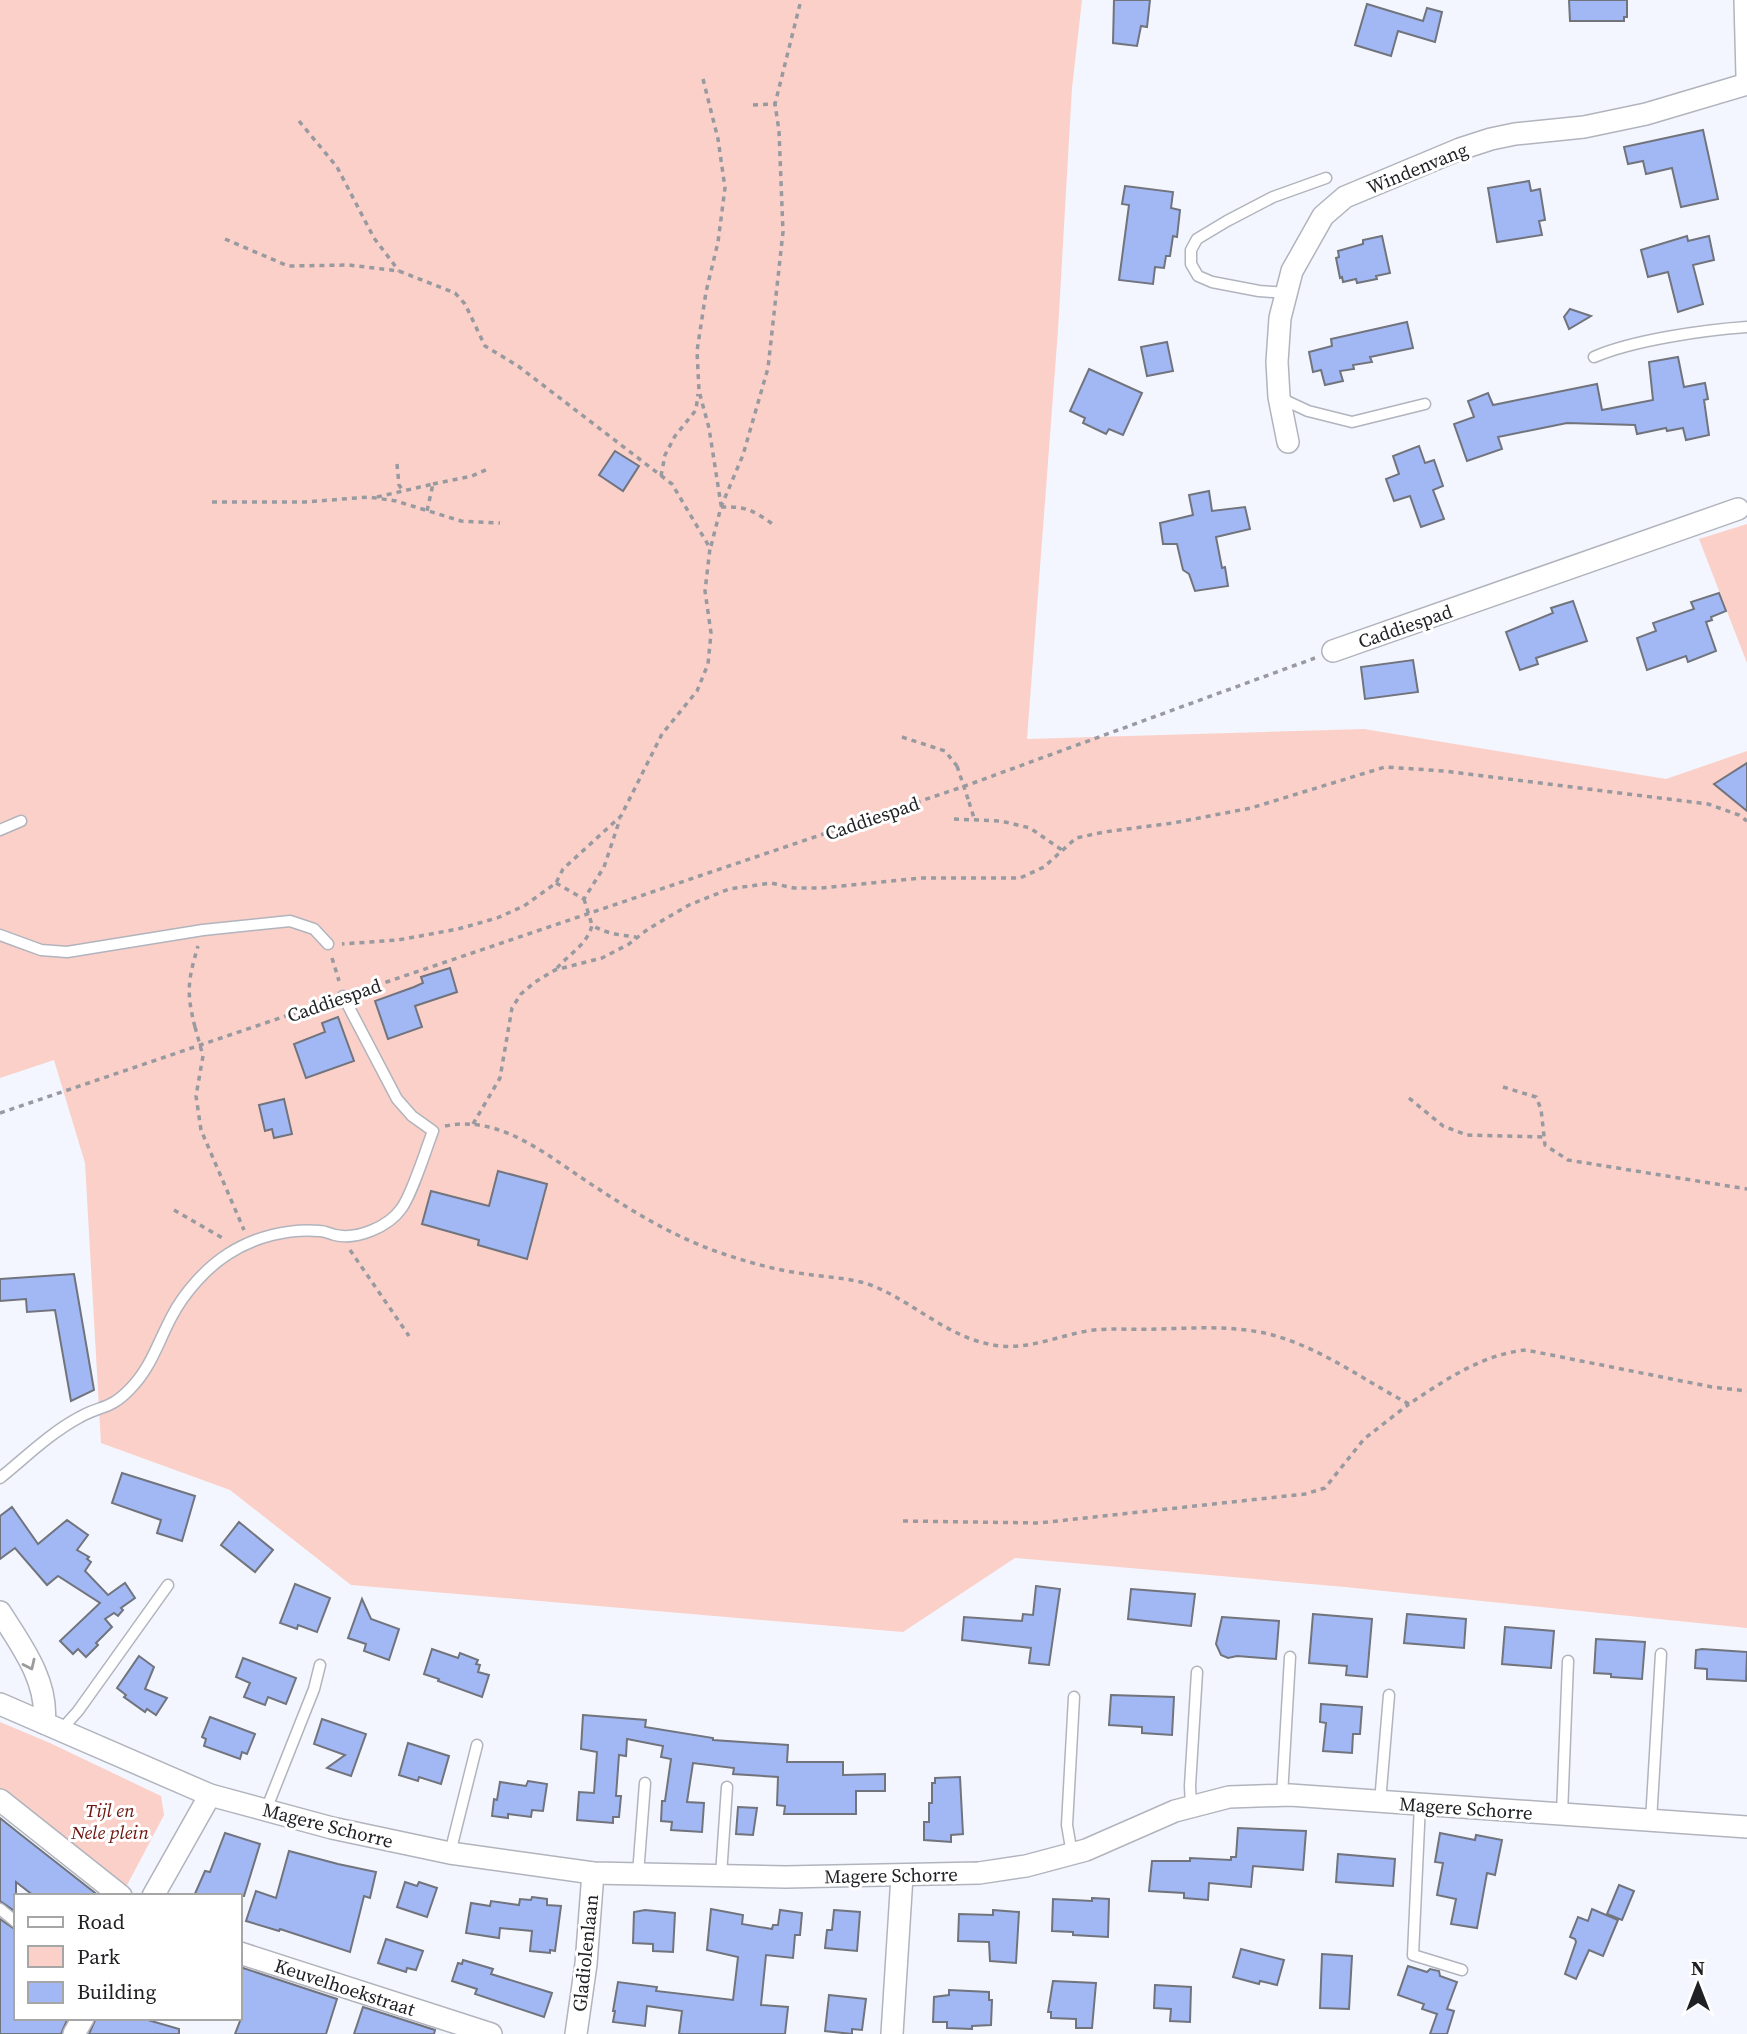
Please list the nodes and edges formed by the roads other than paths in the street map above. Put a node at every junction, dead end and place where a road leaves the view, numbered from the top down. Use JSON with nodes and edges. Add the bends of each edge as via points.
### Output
{"nodes":[{"id":1,"x":1745,"y":0,"type":"edge"},
{"id":2,"x":1747,"y":76,"type":"edge"},
{"id":3,"x":1747,"y":84,"type":"edge"},
{"id":4,"x":1326,"y":178,"type":"dead end"},
{"id":5,"x":1287,"y":293,"type":"junction"},
{"id":6,"x":1747,"y":327,"type":"edge"},
{"id":7,"x":1594,"y":357,"type":"dead end"},
{"id":8,"x":1279,"y":397,"type":"junction"},
{"id":9,"x":1425,"y":404,"type":"dead end"},
{"id":10,"x":1287,"y":442,"type":"dead end"},
{"id":11,"x":1744,"y":508,"type":"edge"},
{"id":12,"x":1333,"y":651,"type":"road end"},
{"id":13,"x":21,"y":821,"type":"dead end"},
{"id":14,"x":0,"y":830,"type":"edge"},
{"id":15,"x":0,"y":935,"type":"edge"},
{"id":16,"x":328,"y":944,"type":"road end"},
{"id":17,"x":344,"y":996,"type":"road end"},
{"id":18,"x":0,"y":1478,"type":"edge"},
{"id":19,"x":168,"y":1585,"type":"dead end"},
{"id":20,"x":0,"y":1612,"type":"edge"},
{"id":21,"x":1661,"y":1654,"type":"dead end"},
{"id":22,"x":1290,"y":1657,"type":"dead end"},
{"id":23,"x":1568,"y":1661,"type":"dead end"},
{"id":24,"x":320,"y":1665,"type":"dead end"},
{"id":25,"x":1196,"y":1672,"type":"dead end"},
{"id":26,"x":1389,"y":1695,"type":"dead end"},
{"id":27,"x":1074,"y":1698,"type":"dead end"},
{"id":28,"x":0,"y":1703,"type":"edge"},
{"id":29,"x":52,"y":1726,"type":"junction"},
{"id":30,"x":477,"y":1745,"type":"dead end"},
{"id":31,"x":645,"y":1783,"type":"dead end"},
{"id":32,"x":727,"y":1787,"type":"dead end"},
{"id":33,"x":211,"y":1795,"type":"junction"},
{"id":34,"x":1282,"y":1796,"type":"junction"},
{"id":35,"x":0,"y":1800,"type":"edge"},
{"id":36,"x":1380,"y":1802,"type":"junction"},
{"id":37,"x":1420,"y":1804,"type":"junction"},
{"id":38,"x":1191,"y":1807,"type":"junction"},
{"id":39,"x":266,"y":1810,"type":"junction"},
{"id":40,"x":1562,"y":1814,"type":"junction"},
{"id":41,"x":1651,"y":1821,"type":"junction"},
{"id":42,"x":1747,"y":1827,"type":"edge"},
{"id":43,"x":450,"y":1853,"type":"junction"},
{"id":44,"x":1072,"y":1854,"type":"junction"},
{"id":45,"x":593,"y":1872,"type":"junction"},
{"id":46,"x":638,"y":1874,"type":"junction"},
{"id":47,"x":721,"y":1875,"type":"junction"},
{"id":48,"x":902,"y":1876,"type":"junction"},
{"id":49,"x":118,"y":1894,"type":"edge"},
{"id":50,"x":154,"y":1894,"type":"edge"},
{"id":51,"x":0,"y":1909,"type":"edge"},
{"id":52,"x":14,"y":1920,"type":"edge"},
{"id":53,"x":242,"y":1954,"type":"edge"},
{"id":54,"x":1462,"y":1970,"type":"dead end"},
{"id":55,"x":491,"y":2034,"type":"edge"},
{"id":56,"x":576,"y":2034,"type":"edge"},
{"id":57,"x":892,"y":2034,"type":"edge"}],
"edges":[{"from":1,"to":2,"type":"street"},
{"from":3,"to":5,"type":"street","name":"Windenvang","via":[[1646,114],[1491,139],[1345,197],[1323,216],[1292,271]]},
{"from":4,"to":5,"type":"lane","via":[[1273,197],[1227,221],[1196,239],[1191,250],[1191,264],[1198,276]]},
{"from":5,"to":8,"type":"street","name":"Windenvang","via":[[1279,329]]},
{"from":6,"to":7,"type":"lane","via":[[1615,348]]},
{"from":8,"to":9,"type":"lane","via":[[1308,411],[1352,422]]},
{"from":8,"to":10,"type":"street","name":"Windenvang"},
{"from":11,"to":12,"type":"street","name":"Caddiespad"},
{"from":13,"to":14,"type":"lane"},
{"from":15,"to":16,"type":"lane","via":[[41,950],[67,952],[290,921],[314,929]]},
{"from":17,"to":18,"type":"lane","via":[[397,1099],[433,1130],[402,1208],[385,1224],[363,1233],[287,1233],[227,1255],[186,1293],[146,1371],[130,1390],[112,1406],[82,1415],[54,1433]]},
{"from":19,"to":29,"type":"lane","via":[[78,1711]]},
{"from":20,"to":29,"type":"street","one_way":true,"via":[[44,1693]]},
{"from":21,"to":41,"type":"lane"},
{"from":22,"to":34,"type":"lane"},
{"from":23,"to":40,"type":"lane"},
{"from":24,"to":39,"type":"lane"},
{"from":25,"to":38,"type":"lane"},
{"from":26,"to":36,"type":"lane"},
{"from":27,"to":44,"type":"lane","via":[[1067,1825]]},
{"from":28,"to":29,"type":"street","name":"Magere Schorre"},
{"from":29,"to":33,"type":"street","name":"Magere Schorre"},
{"from":30,"to":43,"type":"lane"},
{"from":31,"to":46,"type":"lane"},
{"from":32,"to":47,"type":"lane"},
{"from":33,"to":39,"type":"street","name":"Magere Schorre"},
{"from":33,"to":50,"type":"street"},
{"from":34,"to":36,"type":"street","name":"Magere Schorre"},
{"from":34,"to":38,"type":"street","name":"Magere Schorre","via":[[1229,1797]]},
{"from":35,"to":49,"type":"street"},
{"from":36,"to":37,"type":"street","name":"Magere Schorre"},
{"from":37,"to":40,"type":"street","name":"Magere Schorre"},
{"from":37,"to":54,"type":"lane","via":[[1413,1955]]},
{"from":38,"to":44,"type":"street","name":"Magere Schorre"},
{"from":39,"to":43,"type":"street","name":"Magere Schorre"},
{"from":40,"to":41,"type":"street","name":"Magere Schorre"},
{"from":41,"to":42,"type":"street","name":"Magere Schorre"},
{"from":43,"to":45,"type":"street","name":"Magere Schorre"},
{"from":44,"to":48,"type":"street","name":"Magere Schorre","via":[[979,1873]]},
{"from":45,"to":46,"type":"street","name":"Magere Schorre"},
{"from":45,"to":56,"type":"street","name":"Gladiolenlaan"},
{"from":46,"to":47,"type":"street","name":"Magere Schorre"},
{"from":47,"to":48,"type":"street","name":"Magere Schorre"},
{"from":48,"to":57,"type":"street"},
{"from":51,"to":52,"type":"lane"},
{"from":53,"to":55,"type":"street","name":"Keuvelhoekstraat"}]}
